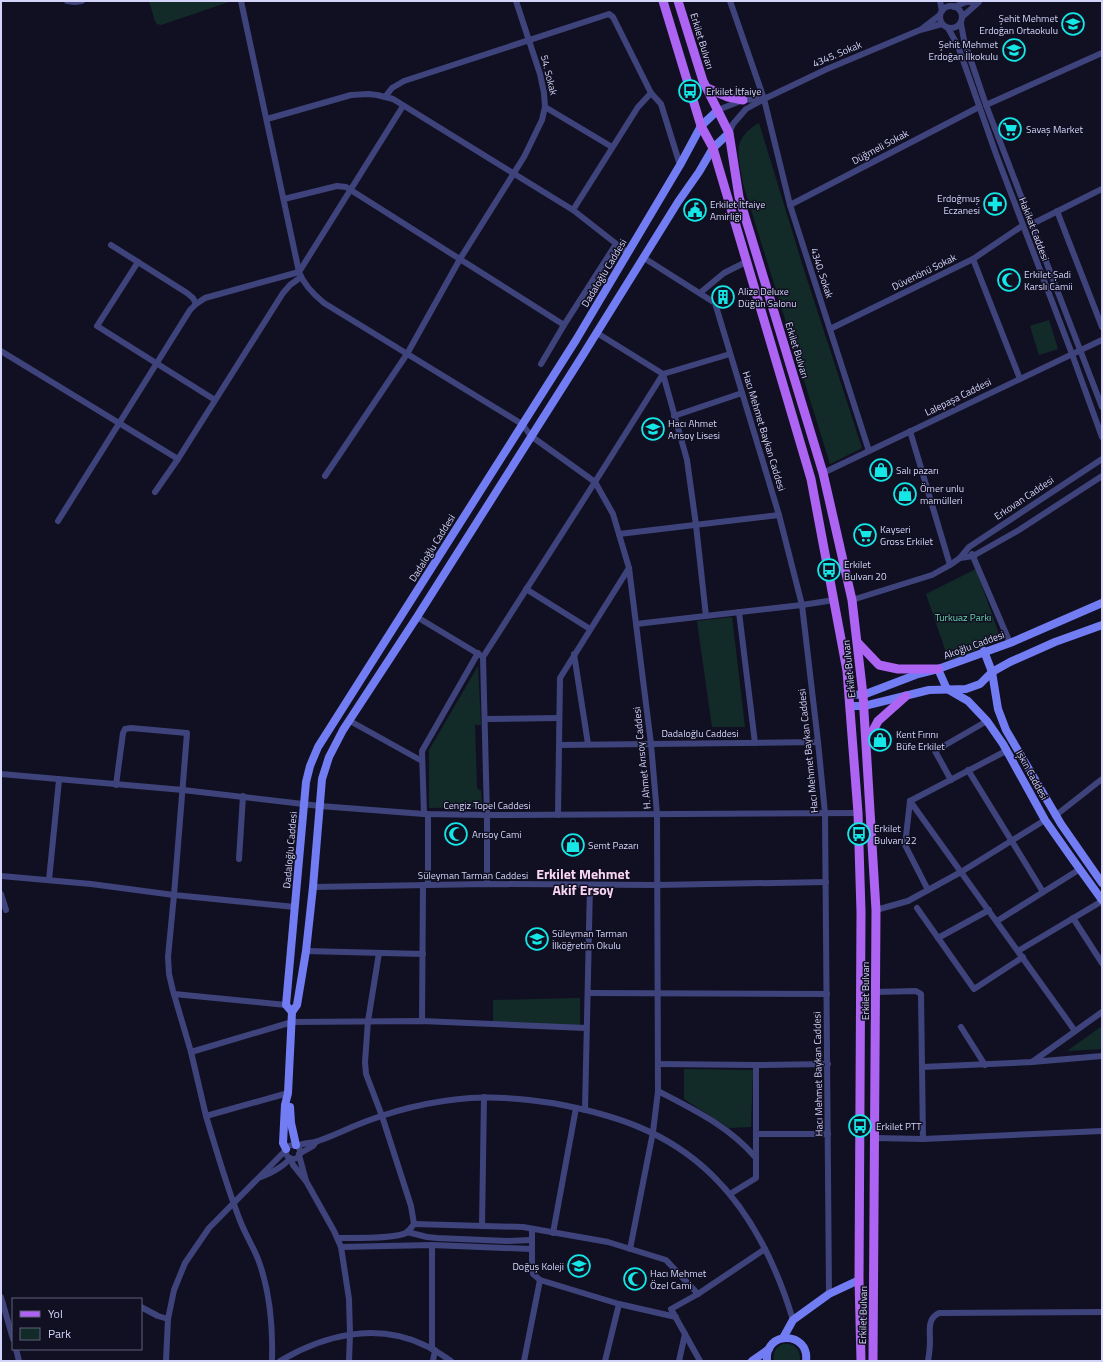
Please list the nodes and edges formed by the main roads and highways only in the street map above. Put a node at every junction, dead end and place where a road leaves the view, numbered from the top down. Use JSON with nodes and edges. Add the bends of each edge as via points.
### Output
{"nodes":[{"id":1,"x":663,"y":1,"type":"edge"},
{"id":2,"x":678,"y":1,"type":"edge"},
{"id":3,"x":707,"y":88,"type":"junction"},
{"id":4,"x":743,"y":100,"type":"road end"},
{"id":5,"x":858,"y":643,"type":"junction"},
{"id":6,"x":938,"y":669,"type":"road end"},
{"id":7,"x":906,"y":696,"type":"road end"},
{"id":8,"x":867,"y":743,"type":"junction"},
{"id":9,"x":859,"y":1280,"type":"junction"},
{"id":10,"x":874,"y":1280,"type":"junction"},
{"id":11,"x":861,"y":1361,"type":"edge"},
{"id":12,"x":873,"y":1361,"type":"edge"}],
"edges":[{"from":1,"to":9,"type":"main road","name":"Erkilet Bulvarı","via":[[701,126],[713,148],[811,479],[847,671],[858,813],[861,912]]},
{"from":2,"to":3,"type":"main road","name":"Erkilet Bulvarı"},
{"from":3,"to":4,"type":"main road"},
{"from":3,"to":5,"type":"main road","name":"Erkilet Bulvarı","via":[[729,133],[739,197],[823,473],[852,600]]},
{"from":5,"to":6,"type":"main road","via":[[879,665],[898,669]]},
{"from":5,"to":8,"type":"main road","name":"Erkilet Bulvarı"},
{"from":7,"to":8,"type":"main road","via":[[878,721]]},
{"from":8,"to":10,"type":"main road","name":"Erkilet Bulvarı","via":[[876,910]]},
{"from":9,"to":10,"type":"main road"},
{"from":9,"to":11,"type":"main road","name":"Erkilet Bulvarı"},
{"from":10,"to":12,"type":"main road","name":"Erkilet Bulvarı"}]}
